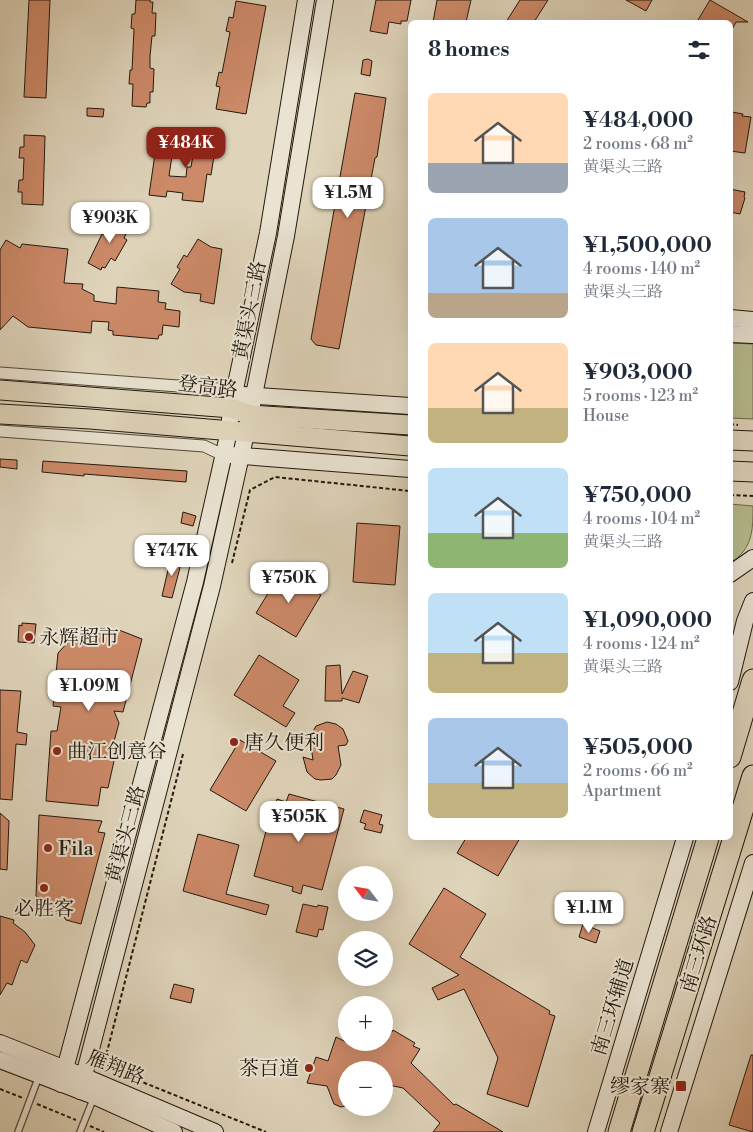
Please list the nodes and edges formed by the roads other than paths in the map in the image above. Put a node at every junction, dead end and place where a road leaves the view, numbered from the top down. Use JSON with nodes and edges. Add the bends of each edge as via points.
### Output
{"nodes":[{"id":1,"x":306,"y":0,"type":"edge"},
{"id":2,"x":325,"y":0,"type":"edge"},
{"id":3,"x":733,"y":318,"type":"edge"},
{"id":4,"x":753,"y":320,"type":"edge"},
{"id":5,"x":733,"y":334,"type":"edge"},
{"id":6,"x":753,"y":335,"type":"edge"},
{"id":7,"x":0,"y":373,"type":"edge"},
{"id":8,"x":0,"y":390,"type":"edge"},
{"id":9,"x":253,"y":396,"type":"junction"},
{"id":10,"x":232,"y":401,"type":"junction"},
{"id":11,"x":408,"y":406,"type":"edge"},
{"id":12,"x":0,"y":414,"type":"edge"},
{"id":13,"x":241,"y":426,"type":"junction"},
{"id":14,"x":408,"y":426,"type":"edge"},
{"id":15,"x":0,"y":431,"type":"edge"},
{"id":16,"x":408,"y":446,"type":"edge"},
{"id":17,"x":223,"y":455,"type":"junction"},
{"id":18,"x":240,"y":456,"type":"junction"},
{"id":19,"x":408,"y":470,"type":"edge"},
{"id":20,"x":733,"y":472,"type":"edge"},
{"id":21,"x":753,"y":472,"type":"edge"},
{"id":22,"x":753,"y":558,"type":"edge"},
{"id":23,"x":733,"y":572,"type":"edge"},
{"id":24,"x":753,"y":601,"type":"edge"},
{"id":25,"x":733,"y":670,"type":"edge"},
{"id":26,"x":753,"y":680,"type":"edge"},
{"id":27,"x":733,"y":748,"type":"edge"},
{"id":28,"x":753,"y":776,"type":"edge"},
{"id":29,"x":684,"y":840,"type":"edge"},
{"id":30,"x":707,"y":840,"type":"edge"},
{"id":31,"x":753,"y":864,"type":"edge"},
{"id":32,"x":0,"y":1043,"type":"edge"},
{"id":33,"x":0,"y":1060,"type":"edge"},
{"id":34,"x":40,"y":1076,"type":"junction"},
{"id":35,"x":63,"y":1077,"type":"junction"},
{"id":36,"x":86,"y":1088,"type":"junction"},
{"id":37,"x":18,"y":1132,"type":"edge"},
{"id":38,"x":80,"y":1132,"type":"edge"},
{"id":39,"x":174,"y":1132,"type":"edge"},
{"id":40,"x":215,"y":1132,"type":"edge"},
{"id":41,"x":596,"y":1132,"type":"edge"},
{"id":42,"x":620,"y":1132,"type":"edge"},
{"id":43,"x":644,"y":1132,"type":"edge"},
{"id":44,"x":669,"y":1132,"type":"edge"}],
"edges":[{"from":1,"to":10,"type":"street","name":"黄渠头三路","via":[[268,233]]},
{"from":2,"to":9,"type":"street","name":"黄渠头三路","via":[[286,236]]},
{"from":3,"to":4,"type":"street"},
{"from":5,"to":6,"type":"street"},
{"from":7,"to":10,"type":"street","via":[[219,389]]},
{"from":8,"to":10,"type":"main road","name":"登高路"},
{"from":9,"to":10,"type":"street"},
{"from":9,"to":11,"type":"street"},
{"from":9,"to":13,"type":"street","name":"黄渠头三路"},
{"from":10,"to":13,"type":"main road","name":"登高路"},
{"from":12,"to":13,"type":"main road","name":"登高路"},
{"from":13,"to":14,"type":"main road","name":"登高路"},
{"from":13,"to":16,"type":"main road","name":"登高路"},
{"from":13,"to":17,"type":"street","name":"黄渠头三路"},
{"from":13,"to":18,"type":"street","name":"黄渠头三路"},
{"from":15,"to":17,"type":"street","via":[[204,446]]},
{"from":17,"to":18,"type":"street"},
{"from":17,"to":35,"type":"street","name":"黄渠头三路","via":[[195,582]]},
{"from":18,"to":19,"type":"street"},
{"from":18,"to":36,"type":"street","name":"黄渠头三路","via":[[212,586]]},
{"from":20,"to":21,"type":"main road"},
{"from":22,"to":23,"type":"street"},
{"from":24,"to":25,"type":"street"},
{"from":26,"to":27,"type":"highway"},
{"from":28,"to":43,"type":"highway","name":"南三环路"},
{"from":29,"to":41,"type":"street","name":"南三环辅道"},
{"from":30,"to":42,"type":"highway","name":"南三环路"},
{"from":31,"to":44,"type":"street"},
{"from":32,"to":35,"type":"street","name":"雁翔路"},
{"from":33,"to":34,"type":"street","name":"雁翔路"},
{"from":34,"to":35,"type":"street","name":"雁翔路"},
{"from":34,"to":37,"type":"lane"},
{"from":35,"to":36,"type":"street","name":"雁翔路"},
{"from":36,"to":38,"type":"lane"},
{"from":36,"to":39,"type":"street","name":"雁翔路"},
{"from":36,"to":40,"type":"street","name":"雁翔路"}]}
